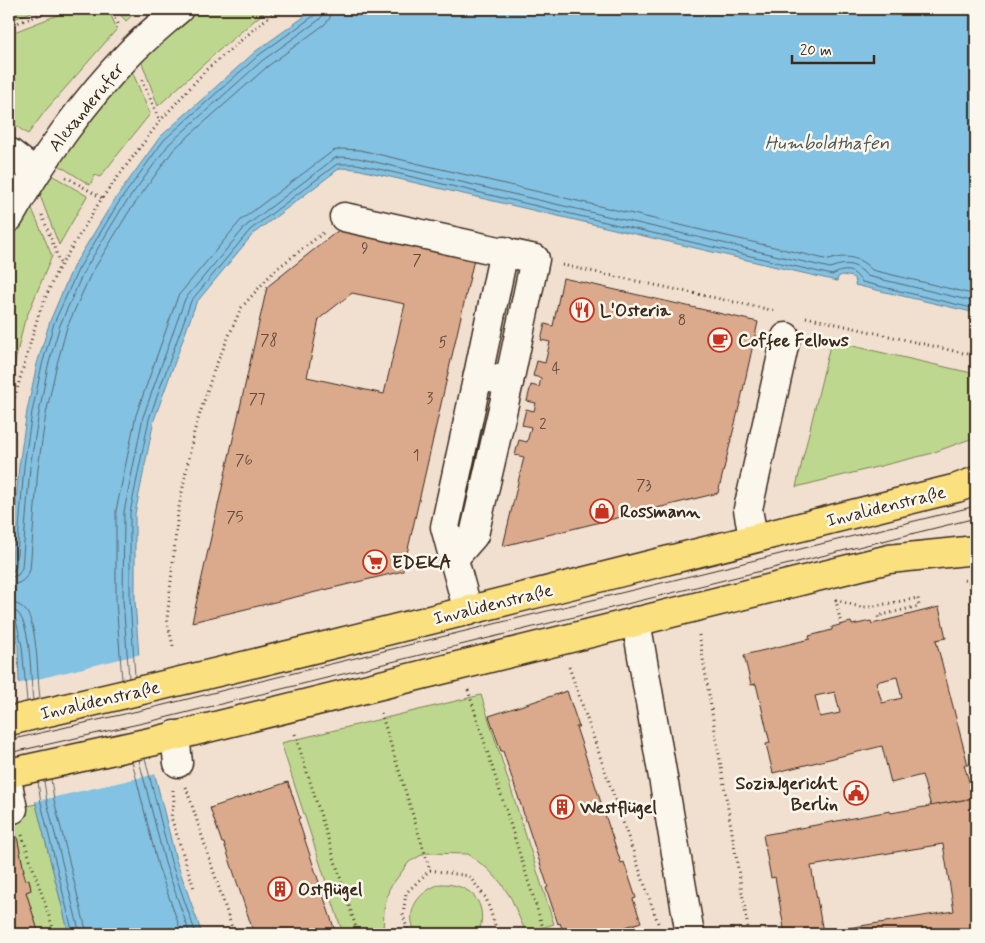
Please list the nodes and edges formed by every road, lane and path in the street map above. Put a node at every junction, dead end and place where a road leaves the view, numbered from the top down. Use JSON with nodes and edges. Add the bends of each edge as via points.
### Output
{"nodes":[{"id":1,"x":56,"y":9,"type":"edge"},
{"id":2,"x":112,"y":9,"type":"edge"},
{"id":3,"x":179,"y":9,"type":"edge"},
{"id":4,"x":278,"y":9,"type":"edge"},
{"id":5,"x":114,"y":14,"type":"dead end"},
{"id":6,"x":9,"y":26,"type":"edge"},
{"id":7,"x":131,"y":52,"type":"junction"},
{"id":8,"x":160,"y":120,"type":"junction"},
{"id":9,"x":9,"y":152,"type":"edge"},
{"id":10,"x":35,"y":172,"type":"junction"},
{"id":11,"x":102,"y":198,"type":"junction"},
{"id":12,"x":344,"y":217,"type":"joint"},
{"id":13,"x":9,"y":218,"type":"edge"},
{"id":14,"x":504,"y":251,"type":"junction"},
{"id":15,"x":535,"y":259,"type":"junction"},
{"id":16,"x":61,"y":266,"type":"junction"},
{"id":17,"x":789,"y":322,"type":"junction"},
{"id":18,"x":976,"y":356,"type":"edge"},
{"id":19,"x":478,"y":375,"type":"junction"},
{"id":20,"x":509,"y":382,"type":"junction"},
{"id":21,"x":9,"y":437,"type":"edge"},
{"id":22,"x":976,"y":481,"type":"edge"},
{"id":23,"x":753,"y":538,"type":"junction"},
{"id":24,"x":976,"y":550,"type":"edge"},
{"id":25,"x":454,"y":558,"type":"junction"},
{"id":26,"x":468,"y":611,"type":"junction"},
{"id":27,"x":636,"y":621,"type":"junction"},
{"id":28,"x":879,"y":622,"type":"dead end"},
{"id":29,"x":841,"y":625,"type":"dead end"},
{"id":30,"x":699,"y":632,"type":"dead end"},
{"id":31,"x":9,"y":642,"type":"edge"},
{"id":32,"x":173,"y":646,"type":"dead end"},
{"id":33,"x":568,"y":664,"type":"dead end"},
{"id":34,"x":14,"y":681,"type":"dead end"},
{"id":35,"x":468,"y":690,"type":"dead end"},
{"id":36,"x":382,"y":718,"type":"dead end"},
{"id":37,"x":12,"y":720,"type":"edge"},
{"id":38,"x":295,"y":730,"type":"dead end"},
{"id":39,"x":165,"y":738,"type":"junction"},
{"id":40,"x":178,"y":763,"type":"joint"},
{"id":41,"x":13,"y":786,"type":"edge"},
{"id":42,"x":174,"y":802,"type":"dead end"},
{"id":43,"x":430,"y":870,"type":"junction"},
{"id":44,"x":194,"y":888,"type":"dead end"},
{"id":45,"x":659,"y":925,"type":"dead end"},
{"id":46,"x":563,"y":931,"type":"dead end"},
{"id":47,"x":55,"y":934,"type":"edge"},
{"id":48,"x":234,"y":934,"type":"edge"},
{"id":49,"x":358,"y":934,"type":"edge"},
{"id":50,"x":408,"y":934,"type":"edge"},
{"id":51,"x":498,"y":934,"type":"edge"},
{"id":52,"x":545,"y":934,"type":"edge"},
{"id":53,"x":554,"y":934,"type":"edge"},
{"id":54,"x":690,"y":934,"type":"edge"},
{"id":55,"x":749,"y":934,"type":"edge"}],
"edges":[{"from":1,"to":6,"type":"path"},
{"from":2,"to":5,"type":"path"},
{"from":3,"to":7,"type":"street","name":"Alexanderufer"},
{"from":4,"to":8,"type":"path","via":[[206,70]]},
{"from":7,"to":8,"type":"path"},
{"from":7,"to":10,"type":"street","name":"Alexanderufer","via":[[92,96]]},
{"from":8,"to":11,"type":"path"},
{"from":9,"to":10,"type":"street"},
{"from":10,"to":11,"type":"path"},
{"from":10,"to":13,"type":"street","name":"Alexanderufer"},
{"from":10,"to":16,"type":"path"},
{"from":11,"to":16,"type":"path"},
{"from":12,"to":14,"type":"street"},
{"from":12,"to":32,"type":"path","via":[[274,271],[241,308],[214,370],[194,432],[178,512],[167,620]]},
{"from":14,"to":15,"type":"street"},
{"from":14,"to":19,"type":"street"},
{"from":15,"to":17,"type":"path"},
{"from":15,"to":20,"type":"street"},
{"from":16,"to":21,"type":"path","via":[[39,313],[13,403]]},
{"from":17,"to":18,"type":"path"},
{"from":17,"to":23,"type":"street","via":[[748,509]]},
{"from":19,"to":20,"type":"street"},
{"from":19,"to":25,"type":"street","via":[[446,527]]},
{"from":20,"to":25,"type":"street","via":[[474,535]]},
{"from":22,"to":23,"type":"main road","name":"Invalidenstraße"},
{"from":23,"to":26,"type":"main road","name":"Invalidenstraße"},
{"from":24,"to":27,"type":"main road","via":[[889,559]]},
{"from":25,"to":26,"type":"street"},
{"from":26,"to":37,"type":"main road","name":"Invalidenstraße"},
{"from":27,"to":39,"type":"main road"},
{"from":27,"to":54,"type":"street"},
{"from":28,"to":29,"type":"path","via":[[878,616],[919,606],[918,598],[869,607],[836,600]]},
{"from":30,"to":55,"type":"path"},
{"from":31,"to":34,"type":"path","via":[[13,642]]},
{"from":33,"to":45,"type":"path"},
{"from":35,"to":52,"type":"path"},
{"from":36,"to":43,"type":"path"},
{"from":38,"to":49,"type":"path"},
{"from":39,"to":40,"type":"street"},
{"from":39,"to":41,"type":"main road"},
{"from":40,"to":48,"type":"path"},
{"from":41,"to":47,"type":"path"},
{"from":42,"to":44,"type":"path","via":[[171,817]]},
{"from":43,"to":50,"type":"path","via":[[406,893],[402,915]]},
{"from":43,"to":51,"type":"path","via":[[469,876],[486,898]]},
{"from":46,"to":53,"type":"path"}]}
